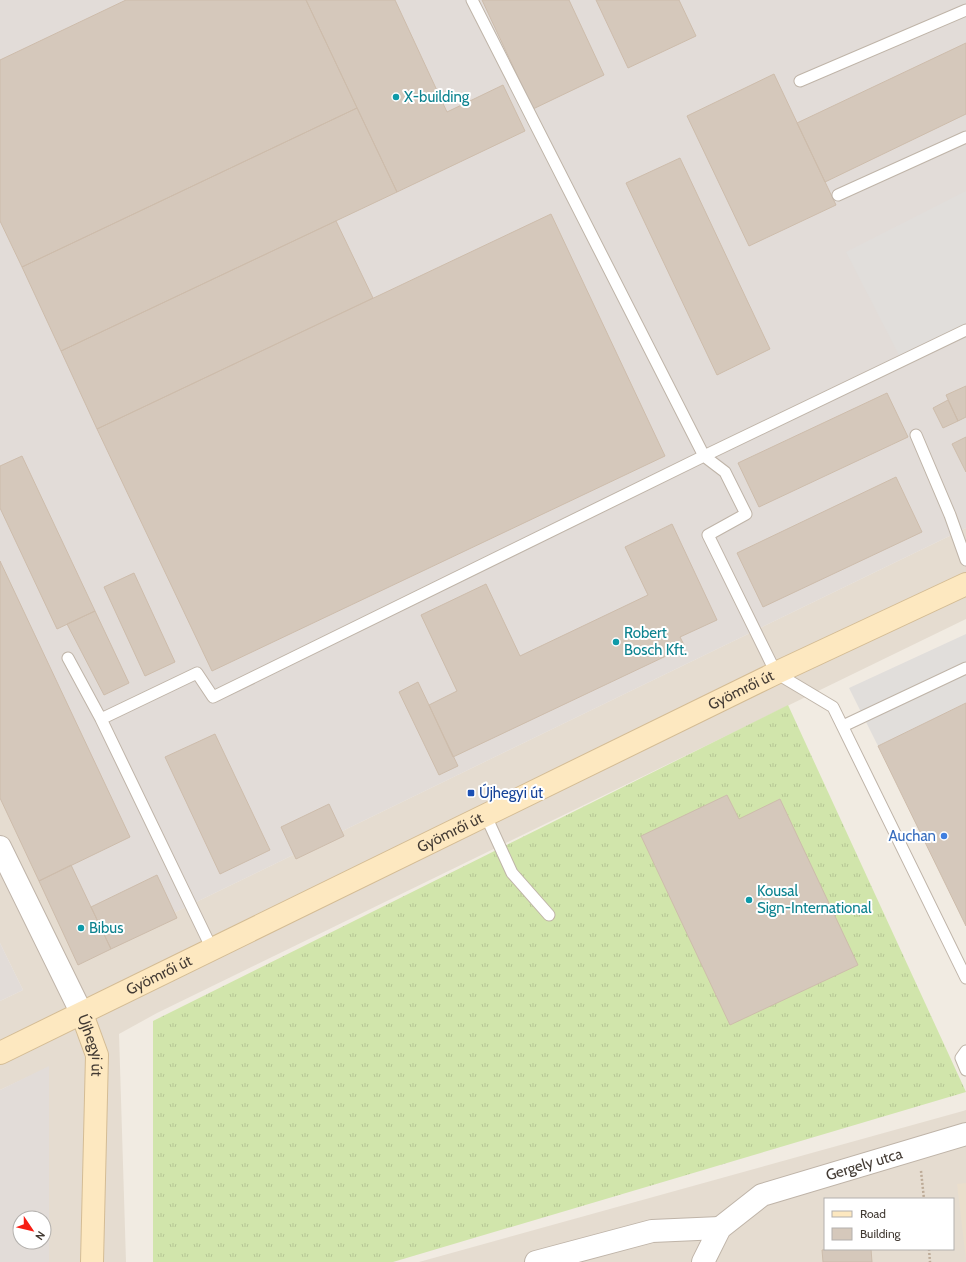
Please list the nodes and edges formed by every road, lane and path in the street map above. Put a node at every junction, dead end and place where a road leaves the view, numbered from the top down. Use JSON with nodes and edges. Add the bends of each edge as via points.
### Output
{"nodes":[{"id":1,"x":472,"y":0,"type":"edge"},
{"id":2,"x":966,"y":10,"type":"edge"},
{"id":3,"x":800,"y":81,"type":"dead end"},
{"id":4,"x":966,"y":137,"type":"edge"},
{"id":5,"x":838,"y":195,"type":"dead end"},
{"id":6,"x":966,"y":330,"type":"edge"},
{"id":7,"x":916,"y":436,"type":"dead end"},
{"id":8,"x":704,"y":456,"type":"junction"},
{"id":9,"x":966,"y":560,"type":"edge"},
{"id":10,"x":966,"y":584,"type":"edge"},
{"id":11,"x":68,"y":658,"type":"dead end"},
{"id":12,"x":966,"y":668,"type":"edge"},
{"id":13,"x":776,"y":673,"type":"junction"},
{"id":14,"x":101,"y":719,"type":"junction"},
{"id":15,"x":843,"y":726,"type":"junction"},
{"id":16,"x":485,"y":814,"type":"junction"},
{"id":17,"x":0,"y":847,"type":"edge"},
{"id":18,"x":549,"y":914,"type":"dead end"},
{"id":19,"x":212,"y":949,"type":"junction"},
{"id":20,"x":966,"y":978,"type":"edge"},
{"id":21,"x":82,"y":1014,"type":"junction"},
{"id":22,"x":966,"y":1051,"type":"edge"},
{"id":23,"x":0,"y":1053,"type":"edge"},
{"id":24,"x":966,"y":1070,"type":"edge"},
{"id":25,"x":966,"y":1134,"type":"edge"},
{"id":26,"x":921,"y":1168,"type":"dead end"},
{"id":27,"x":924,"y":1198,"type":"edge"},
{"id":28,"x":720,"y":1228,"type":"junction"},
{"id":29,"x":929,"y":1250,"type":"edge"},
{"id":30,"x":92,"y":1262,"type":"edge"},
{"id":31,"x":536,"y":1262,"type":"edge"},
{"id":32,"x":703,"y":1262,"type":"edge"},
{"id":33,"x":930,"y":1262,"type":"edge"}],
"edges":[{"from":1,"to":8,"type":"lane"},
{"from":2,"to":3,"type":"lane"},
{"from":4,"to":5,"type":"lane"},
{"from":6,"to":8,"type":"lane"},
{"from":7,"to":9,"type":"lane"},
{"from":8,"to":13,"type":"lane","via":[[725,472],[746,514],[708,535]]},
{"from":8,"to":14,"type":"lane","via":[[212,697],[197,673]]},
{"from":10,"to":13,"type":"street","name":"Gyömrői út"},
{"from":11,"to":14,"type":"lane"},
{"from":12,"to":15,"type":"lane"},
{"from":13,"to":15,"type":"lane","via":[[833,707]]},
{"from":13,"to":16,"type":"street","name":"Gyömrői út"},
{"from":14,"to":19,"type":"lane"},
{"from":15,"to":20,"type":"lane"},
{"from":16,"to":18,"type":"lane","via":[[512,873]]},
{"from":16,"to":19,"type":"street","name":"Gyömrői út"},
{"from":17,"to":21,"type":"street","name":"Újhegyi út"},
{"from":19,"to":21,"type":"street","name":"Gyömrői út"},
{"from":21,"to":23,"type":"street","name":"Gyömrői út"},
{"from":21,"to":30,"type":"street","name":"Újhegyi út","via":[[97,1056]]},
{"from":22,"to":24,"type":"lane","via":[[961,1058]]},
{"from":25,"to":28,"type":"street","name":"Gergely utca","via":[[762,1195]]},
{"from":26,"to":27,"type":"path"},
{"from":28,"to":31,"type":"street","via":[[652,1231]]},
{"from":28,"to":32,"type":"street"},
{"from":29,"to":33,"type":"path"}]}
